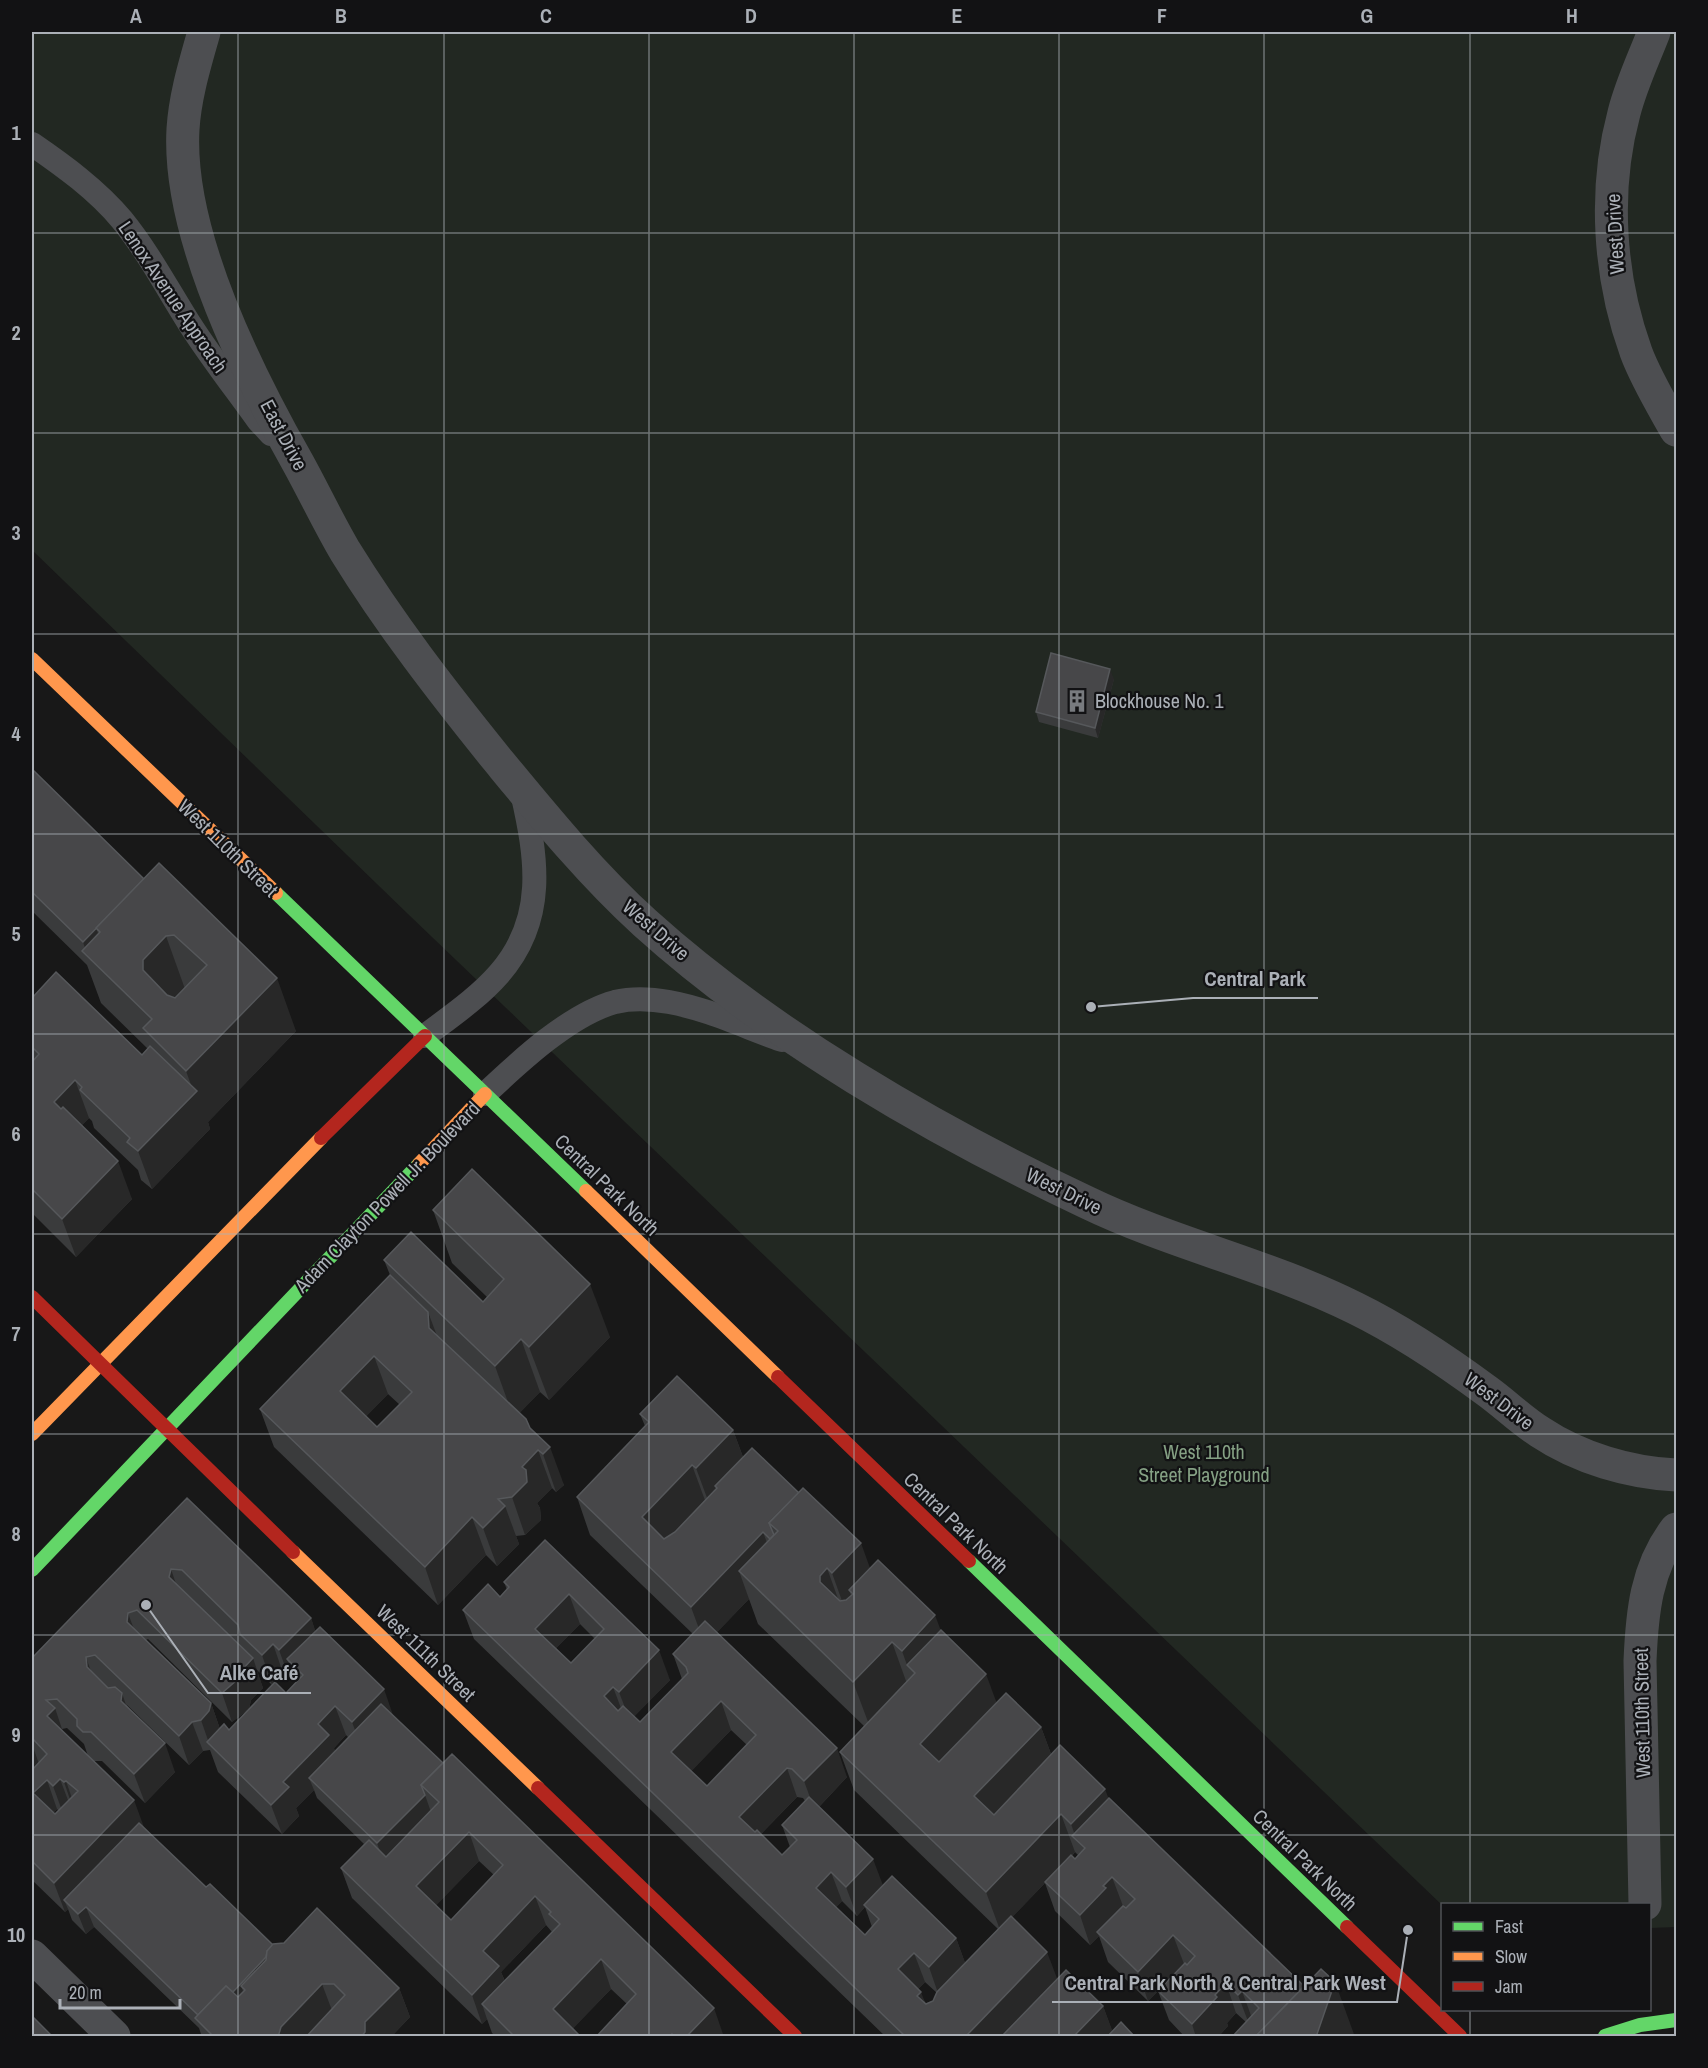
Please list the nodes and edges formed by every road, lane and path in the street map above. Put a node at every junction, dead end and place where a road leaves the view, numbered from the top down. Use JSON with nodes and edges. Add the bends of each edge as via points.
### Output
{"nodes":[{"id":1,"x":204,"y":32,"type":"edge"},
{"id":2,"x":1654,"y":32,"type":"edge"},
{"id":3,"x":32,"y":144,"type":"edge"},
{"id":4,"x":1677,"y":430,"type":"edge"},
{"id":5,"x":299,"y":465,"type":"junction"},
{"id":6,"x":32,"y":659,"type":"edge"},
{"id":7,"x":521,"y":788,"type":"junction"},
{"id":8,"x":425,"y":1036,"type":"junction"},
{"id":9,"x":818,"y":1053,"type":"junction"},
{"id":10,"x":485,"y":1094,"type":"junction"},
{"id":11,"x":32,"y":1297,"type":"edge"},
{"id":12,"x":100,"y":1363,"type":"junction"},
{"id":13,"x":166,"y":1429,"type":"junction"},
{"id":14,"x":32,"y":1434,"type":"edge"},
{"id":15,"x":1677,"y":1475,"type":"edge"},
{"id":16,"x":1677,"y":1529,"type":"edge"},
{"id":17,"x":32,"y":1570,"type":"edge"},
{"id":18,"x":1645,"y":1903,"type":"edge"},
{"id":19,"x":32,"y":1956,"type":"edge"},
{"id":20,"x":1677,"y":2020,"type":"edge"},
{"id":21,"x":114,"y":2037,"type":"edge"},
{"id":22,"x":795,"y":2037,"type":"edge"},
{"id":23,"x":1460,"y":2037,"type":"edge"},
{"id":24,"x":1605,"y":2037,"type":"edge"}],
"edges":[{"from":1,"to":5,"type":"street","name":"East Drive","via":[[183,130],[193,220],[236,341]]},
{"from":2,"to":4,"type":"street","name":"West Drive","via":[[1633,85],[1617,145],[1612,240],[1620,298],[1637,353]]},
{"from":3,"to":5,"type":"lane","name":"Lenox Avenue Approach","via":[[74,174],[121,219],[251,411]]},
{"from":5,"to":7,"type":"street","name":"East Drive","via":[[342,546],[392,622]]},
{"from":6,"to":8,"type":"main road","name":"West 110th Street"},
{"from":7,"to":8,"type":"lane","via":[[535,858],[536,883],[528,925],[498,975]]},
{"from":7,"to":9,"type":"street","name":"West Drive","via":[[602,881],[647,924],[732,993]]},
{"from":8,"to":10,"type":"main road","name":"Central Park North"},
{"from":8,"to":12,"type":"main road"},
{"from":9,"to":10,"type":"lane","name":"Adam Clayton Powell Jr. Boulevard","via":[[686,1006],[650,1000],[615,1002],[560,1032]]},
{"from":9,"to":15,"type":"street","name":"West Drive","via":[[992,1155],[1085,1202],[1362,1311],[1423,1347],[1562,1445],[1641,1472]]},
{"from":10,"to":13,"type":"main road","name":"Adam Clayton Powell Jr. Boulevard"},
{"from":10,"to":23,"type":"main road","name":"Central Park North"},
{"from":11,"to":12,"type":"main road","name":"West 111th Street"},
{"from":12,"to":13,"type":"main road","name":"West 111th Street"},
{"from":12,"to":14,"type":"main road"},
{"from":13,"to":17,"type":"main road","name":"Adam Clayton Powell Jr. Boulevard"},
{"from":13,"to":22,"type":"main road","name":"West 111th Street"},
{"from":16,"to":18,"type":"street","name":"West 110th Street","via":[[1662,1550],[1648,1583],[1641,1629]]},
{"from":19,"to":21,"type":"street"},
{"from":20,"to":24,"type":"main road","via":[[1651,2021]]}]}
